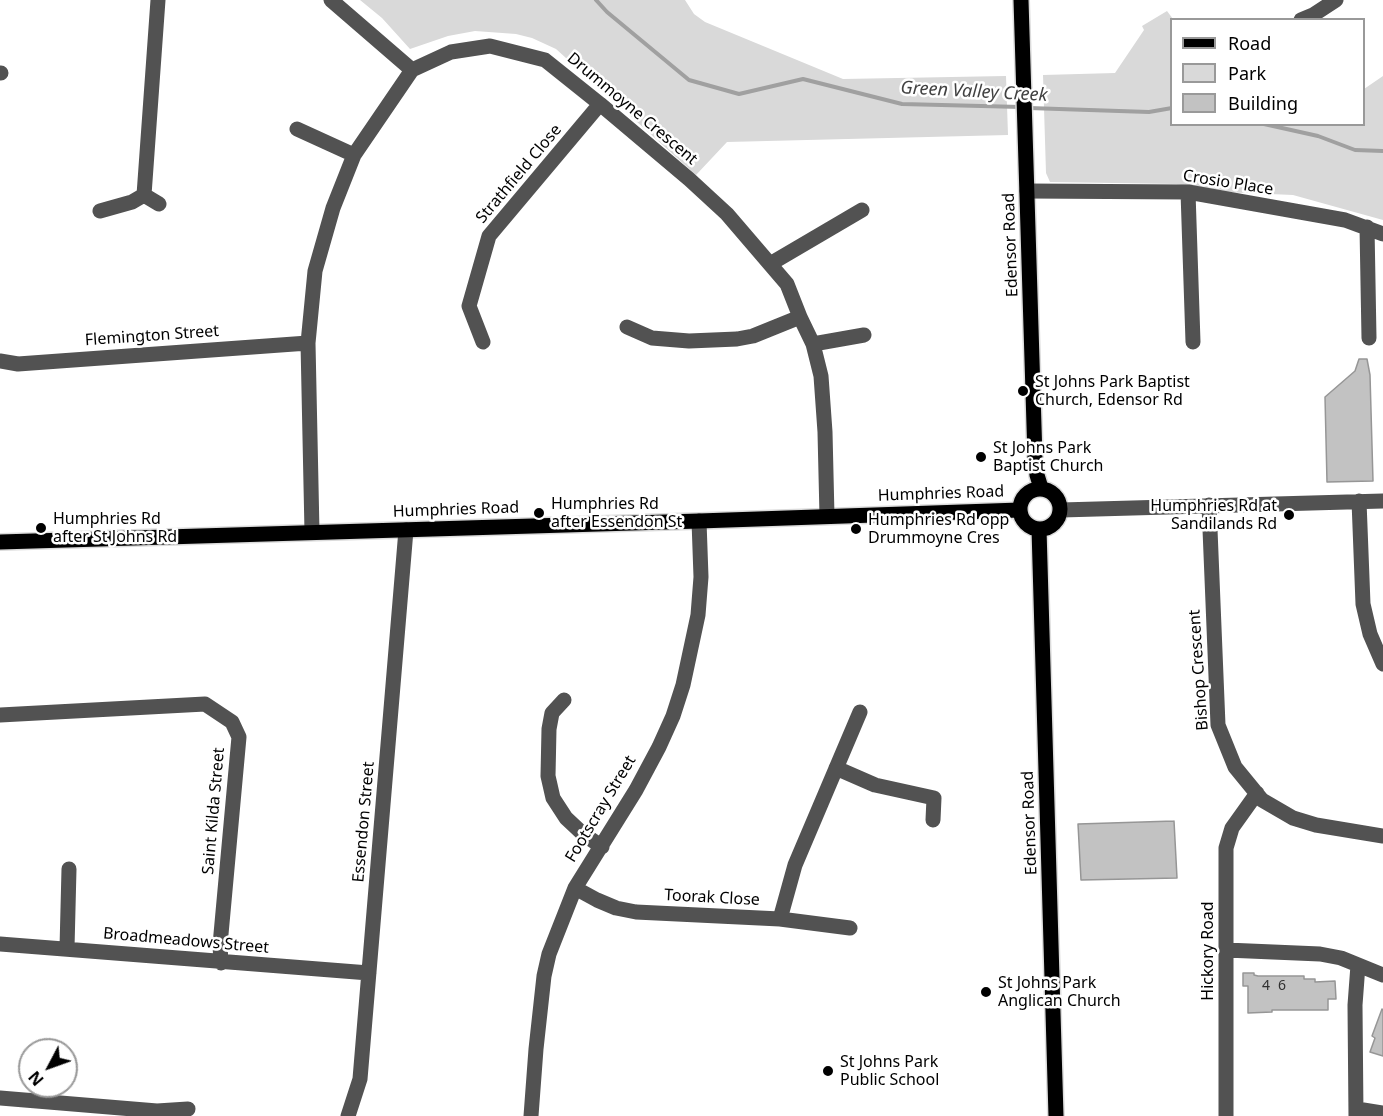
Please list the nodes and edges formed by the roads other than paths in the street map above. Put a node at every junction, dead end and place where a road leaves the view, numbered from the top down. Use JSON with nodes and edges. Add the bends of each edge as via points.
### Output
{"nodes":[{"id":1,"x":158,"y":0,"type":"edge"},
{"id":2,"x":331,"y":0,"type":"edge"},
{"id":3,"x":1021,"y":0,"type":"edge"},
{"id":4,"x":1336,"y":0,"type":"edge"},
{"id":5,"x":1306,"y":18,"type":"edge"},
{"id":6,"x":412,"y":70,"type":"junction"},
{"id":7,"x":600,"y":104,"type":"junction"},
{"id":8,"x":297,"y":129,"type":"dead end"},
{"id":9,"x":354,"y":155,"type":"junction"},
{"id":10,"x":1027,"y":191,"type":"junction"},
{"id":11,"x":1188,"y":192,"type":"junction"},
{"id":12,"x":144,"y":195,"type":"junction"},
{"id":13,"x":159,"y":204,"type":"dead end"},
{"id":14,"x":862,"y":210,"type":"dead end"},
{"id":15,"x":100,"y":211,"type":"dead end"},
{"id":16,"x":1367,"y":227,"type":"junction"},
{"id":17,"x":1383,"y":234,"type":"edge"},
{"id":18,"x":770,"y":264,"type":"junction"},
{"id":19,"x":800,"y":317,"type":"junction"},
{"id":20,"x":627,"y":327,"type":"dead end"},
{"id":21,"x":864,"y":335,"type":"dead end"},
{"id":22,"x":1369,"y":338,"type":"dead end"},
{"id":23,"x":483,"y":342,"type":"dead end"},
{"id":24,"x":1193,"y":342,"type":"dead end"},
{"id":25,"x":308,"y":343,"type":"junction"},
{"id":26,"x":813,"y":344,"type":"junction"},
{"id":27,"x":0,"y":361,"type":"edge"},
{"id":28,"x":1041,"y":488,"type":"junction"},
{"id":29,"x":1359,"y":501,"type":"junction"},
{"id":30,"x":1383,"y":501,"type":"edge"},
{"id":31,"x":1209,"y":505,"type":"junction"},
{"id":32,"x":1020,"y":510,"type":"junction"},
{"id":33,"x":1061,"y":510,"type":"junction"},
{"id":34,"x":827,"y":516,"type":"junction"},
{"id":35,"x":699,"y":521,"type":"junction"},
{"id":36,"x":1039,"y":529,"type":"junction"},
{"id":37,"x":406,"y":530,"type":"junction"},
{"id":38,"x":312,"y":532,"type":"junction"},
{"id":39,"x":0,"y":542,"type":"edge"},
{"id":40,"x":1383,"y":664,"type":"edge"},
{"id":41,"x":564,"y":700,"type":"dead end"},
{"id":42,"x":860,"y":712,"type":"dead end"},
{"id":43,"x":0,"y":715,"type":"edge"},
{"id":44,"x":836,"y":768,"type":"junction"},
{"id":45,"x":1257,"y":794,"type":"junction"},
{"id":46,"x":933,"y":820,"type":"dead end"},
{"id":47,"x":1383,"y":836,"type":"edge"},
{"id":48,"x":602,"y":847,"type":"junction"},
{"id":49,"x":69,"y":869,"type":"dead end"},
{"id":50,"x":575,"y":888,"type":"junction"},
{"id":51,"x":780,"y":919,"type":"junction"},
{"id":52,"x":850,"y":928,"type":"dead end"},
{"id":53,"x":0,"y":944,"type":"edge"},
{"id":54,"x":67,"y":948,"type":"junction"},
{"id":55,"x":1226,"y":950,"type":"junction"},
{"id":56,"x":221,"y":963,"type":"junction"},
{"id":57,"x":1358,"y":965,"type":"junction"},
{"id":58,"x":369,"y":973,"type":"junction"},
{"id":59,"x":1383,"y":975,"type":"edge"},
{"id":60,"x":0,"y":1098,"type":"edge"},
{"id":61,"x":188,"y":1109,"type":"dead end"},
{"id":62,"x":1357,"y":1112,"type":"edge"},
{"id":63,"x":1383,"y":1113,"type":"edge"},
{"id":64,"x":348,"y":1116,"type":"edge"},
{"id":65,"x":531,"y":1116,"type":"edge"},
{"id":66,"x":1056,"y":1116,"type":"edge"},
{"id":67,"x":1226,"y":1116,"type":"edge"}],
"edges":[{"from":1,"to":12,"type":"street"},
{"from":2,"to":6,"type":"street"},
{"from":3,"to":10,"type":"main road","name":"Edensor Road"},
{"from":4,"to":5,"type":"street"},
{"from":6,"to":7,"type":"street","name":"Drummoyne Crescent","via":[[451,52],[490,46],[545,60]]},
{"from":6,"to":9,"type":"street"},
{"from":7,"to":18,"type":"street","name":"Drummoyne Crescent","via":[[727,214]]},
{"from":7,"to":23,"type":"street","name":"Strathfield Close","via":[[489,236],[469,306]]},
{"from":8,"to":9,"type":"street"},
{"from":9,"to":25,"type":"street","via":[[333,208],[315,271]]},
{"from":10,"to":11,"type":"street","name":"Crosio Place"},
{"from":10,"to":28,"type":"main road","name":"Edensor Road","via":[[1035,458]]},
{"from":11,"to":16,"type":"street","name":"Crosio Place"},
{"from":11,"to":24,"type":"street"},
{"from":12,"to":13,"type":"street"},
{"from":12,"to":15,"type":"street"},
{"from":14,"to":18,"type":"street"},
{"from":16,"to":17,"type":"street","name":"Crosio Place"},
{"from":16,"to":22,"type":"street"},
{"from":18,"to":19,"type":"street","name":"Drummoyne Crescent","via":[[788,284]]},
{"from":19,"to":20,"type":"street","via":[[737,339],[652,338]]},
{"from":19,"to":26,"type":"street","name":"Drummoyne Crescent"},
{"from":21,"to":26,"type":"street"},
{"from":25,"to":27,"type":"street","name":"Flemington Street","via":[[18,364]]},
{"from":25,"to":38,"type":"street"},
{"from":26,"to":34,"type":"street","name":"Drummoyne Crescent","via":[[821,376]]},
{"from":28,"to":32,"type":"main road","via":[[1028,492]]},
{"from":28,"to":33,"type":"main road","via":[[1056,496]]},
{"from":29,"to":30,"type":"street"},
{"from":29,"to":31,"type":"street"},
{"from":29,"to":40,"type":"street","via":[[1363,604]]},
{"from":31,"to":33,"type":"street"},
{"from":31,"to":45,"type":"street","name":"Bishop Crescent","via":[[1218,725],[1235,767]]},
{"from":32,"to":34,"type":"main road","name":"Humphries Road"},
{"from":32,"to":36,"type":"main road","via":[[1026,523]]},
{"from":33,"to":36,"type":"main road","via":[[1052,525]]},
{"from":34,"to":35,"type":"main road","name":"Humphries Road"},
{"from":35,"to":37,"type":"main road","name":"Humphries Road"},
{"from":35,"to":48,"type":"street","name":"Footscray Street","via":[[698,615],[683,685],[659,747]]},
{"from":36,"to":66,"type":"main road","name":"Edensor Road"},
{"from":37,"to":38,"type":"main road","name":"Humphries Road"},
{"from":37,"to":58,"type":"street","name":"Essendon Street"},
{"from":38,"to":39,"type":"main road","name":"Humphries Road"},
{"from":41,"to":48,"type":"street","via":[[552,713],[549,729],[548,776],[553,798],[566,818]]},
{"from":42,"to":44,"type":"street"},
{"from":43,"to":56,"type":"street","name":"Saint Kilda Street","via":[[204,704],[232,722],[239,737]]},
{"from":44,"to":46,"type":"street","via":[[875,785],[934,798]]},
{"from":44,"to":51,"type":"street","via":[[795,865]]},
{"from":45,"to":47,"type":"street","name":"Bishop Crescent","via":[[1274,809],[1293,818]]},
{"from":45,"to":55,"type":"street","name":"Hickory Road","via":[[1233,828],[1226,848]]},
{"from":48,"to":50,"type":"street","name":"Footscray Street"},
{"from":49,"to":54,"type":"street"},
{"from":50,"to":51,"type":"street","name":"Toorak Close","via":[[616,908],[636,912]]},
{"from":50,"to":65,"type":"street","name":"Footscray Street","via":[[544,976]]},
{"from":51,"to":52,"type":"street","name":"Toorak Close"},
{"from":53,"to":54,"type":"street","name":"Broadmeadows Street"},
{"from":54,"to":56,"type":"street","name":"Broadmeadows Street"},
{"from":55,"to":57,"type":"street","via":[[1320,954]]},
{"from":55,"to":67,"type":"street","name":"Hickory Road"},
{"from":56,"to":58,"type":"street","name":"Broadmeadows Street"},
{"from":57,"to":59,"type":"street"},
{"from":57,"to":62,"type":"street"},
{"from":58,"to":64,"type":"street","name":"Essendon Street","via":[[360,1079]]},
{"from":60,"to":61,"type":"street","via":[[157,1111]]},
{"from":62,"to":63,"type":"street"}]}
